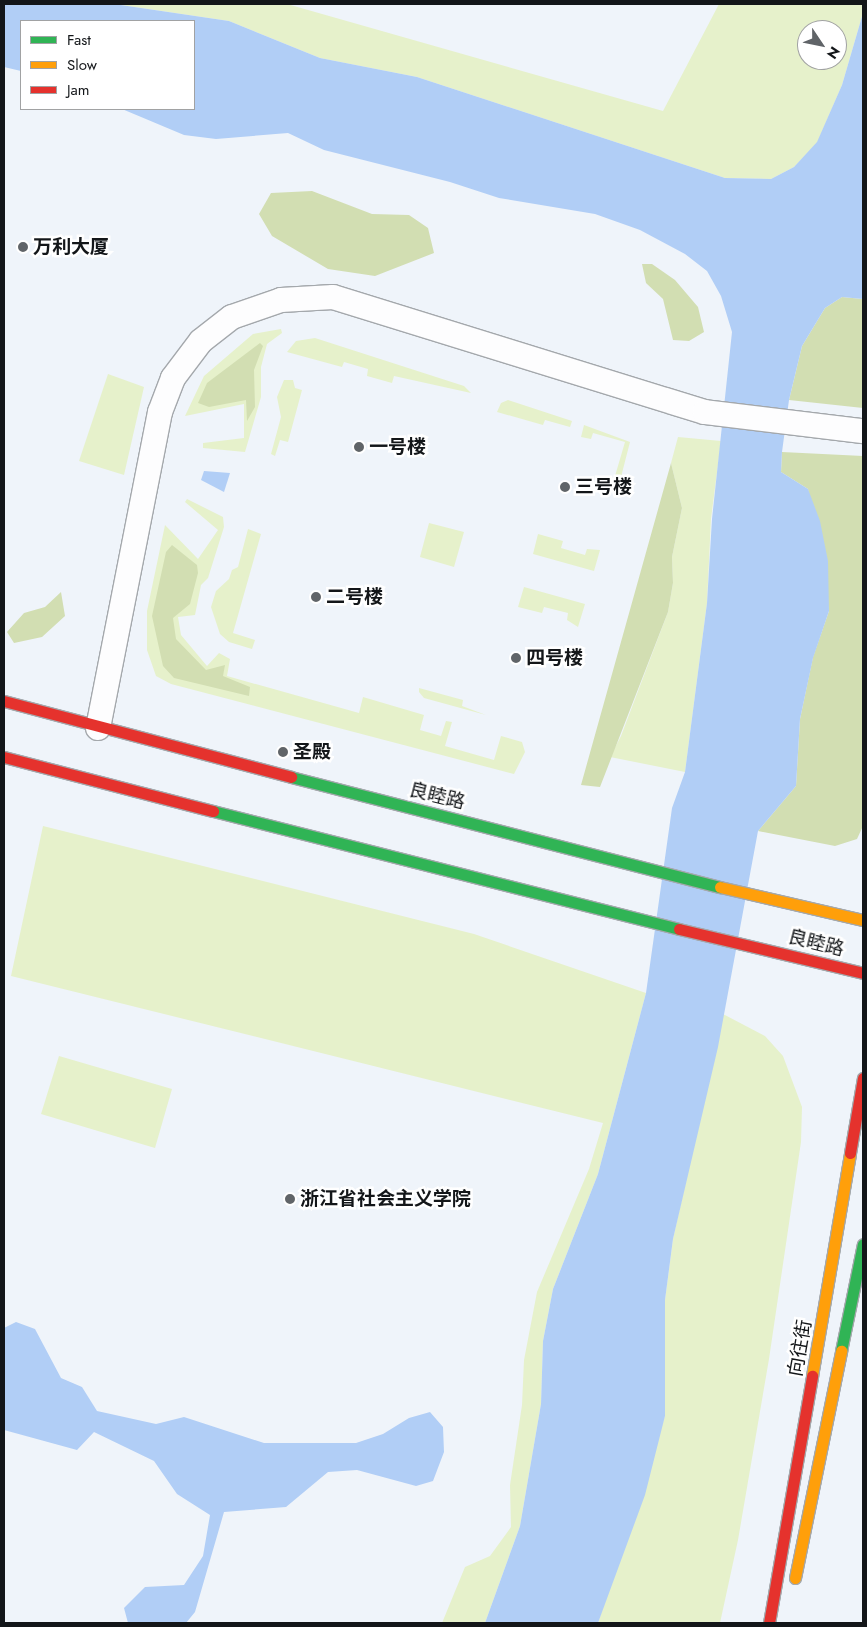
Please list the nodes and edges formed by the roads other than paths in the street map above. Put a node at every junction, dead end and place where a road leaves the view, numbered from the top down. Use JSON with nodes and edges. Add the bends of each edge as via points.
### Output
{"nodes":[{"id":1,"x":863,"y":431,"type":"edge"},
{"id":2,"x":4,"y":701,"type":"edge"},
{"id":3,"x":98,"y":728,"type":"junction"},
{"id":4,"x":4,"y":757,"type":"edge"},
{"id":5,"x":863,"y":920,"type":"edge"},
{"id":6,"x":863,"y":973,"type":"edge"},
{"id":7,"x":863,"y":1078,"type":"edge"},
{"id":8,"x":863,"y":1244,"type":"edge"},
{"id":9,"x":792,"y":1594,"type":"dead end"},
{"id":10,"x":769,"y":1623,"type":"edge"}],
"edges":[{"from":1,"to":3,"type":"street","via":[[705,412],[333,297],[280,300],[232,317],[201,341],[173,378],[160,412]]},
{"from":2,"to":3,"type":"main road","name":"良睦路"},
{"from":3,"to":5,"type":"main road","name":"良睦路","via":[[788,904]]},
{"from":4,"to":6,"type":"main road","name":"良睦路","via":[[597,909]]},
{"from":7,"to":10,"type":"main road","name":"向往街"},
{"from":8,"to":9,"type":"main road"}]}
